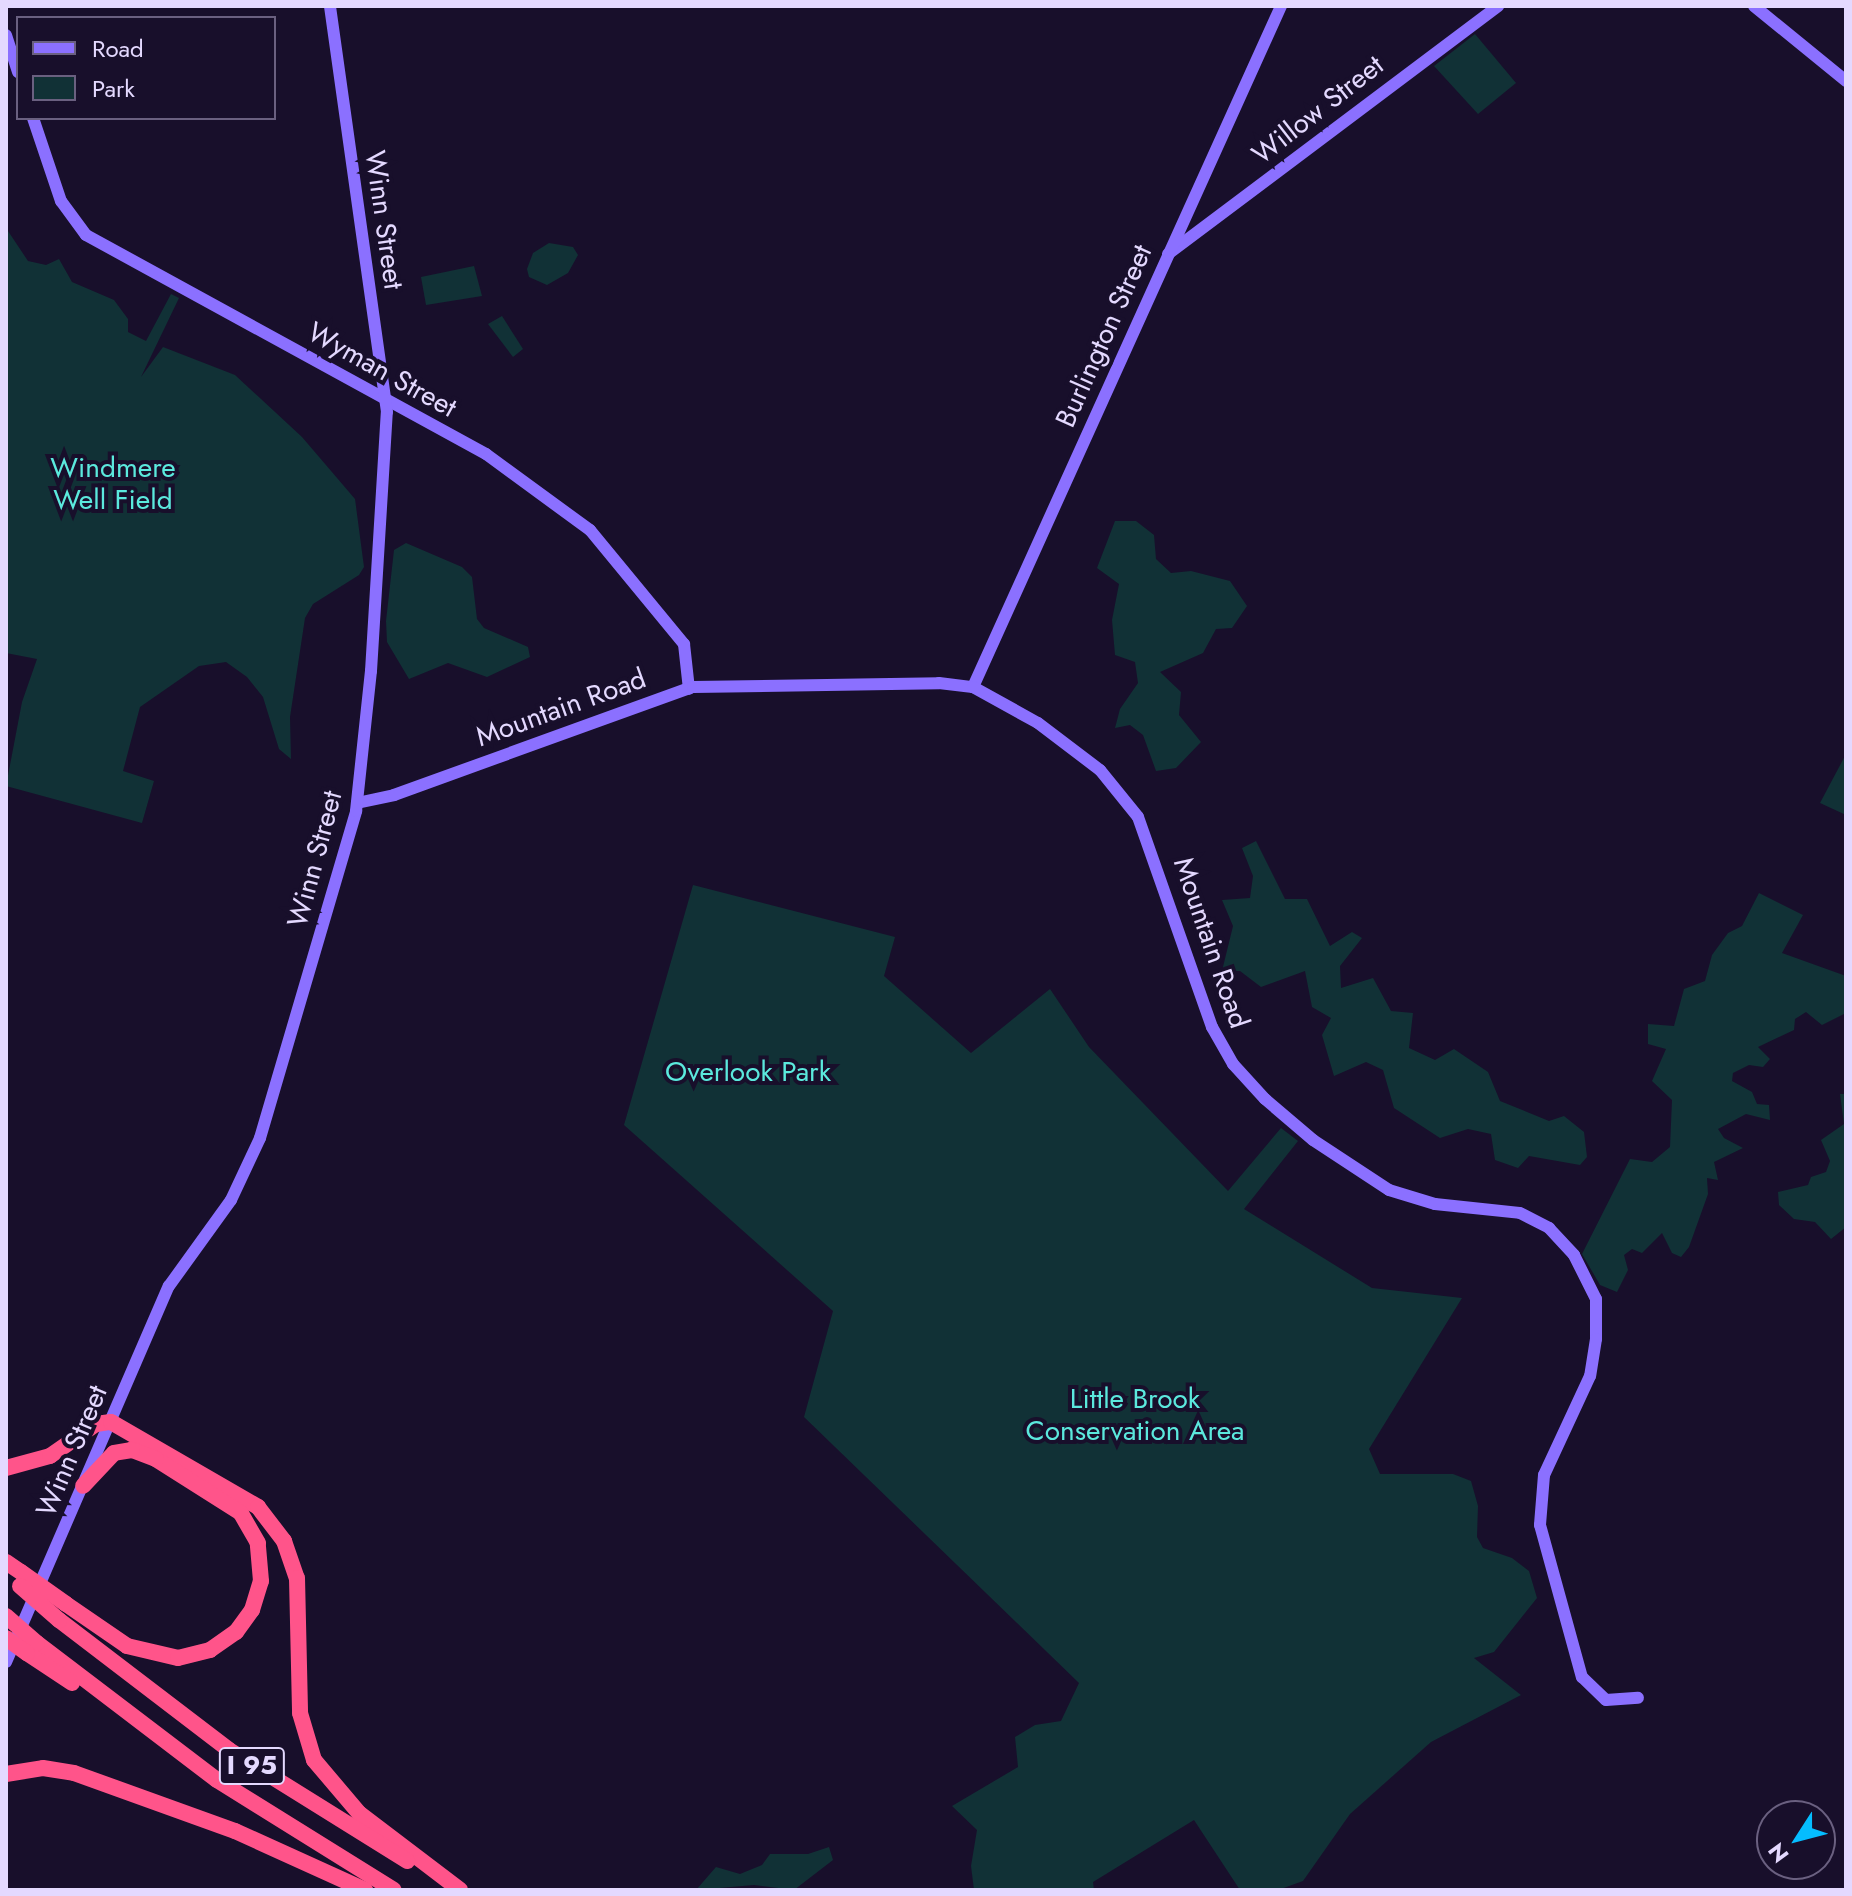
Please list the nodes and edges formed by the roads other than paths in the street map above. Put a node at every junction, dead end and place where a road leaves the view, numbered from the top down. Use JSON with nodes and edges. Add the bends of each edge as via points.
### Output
{"nodes":[{"id":1,"x":330,"y":6,"type":"edge"},
{"id":2,"x":1281,"y":6,"type":"edge"},
{"id":3,"x":1498,"y":6,"type":"edge"},
{"id":4,"x":1754,"y":6,"type":"edge"},
{"id":5,"x":6,"y":35,"type":"edge"},
{"id":6,"x":16,"y":66,"type":"edge"},
{"id":7,"x":1846,"y":81,"type":"edge"},
{"id":8,"x":34,"y":120,"type":"edge"},
{"id":9,"x":1168,"y":254,"type":"junction"},
{"id":10,"x":386,"y":399,"type":"junction"},
{"id":11,"x":973,"y":687,"type":"junction"},
{"id":12,"x":689,"y":689,"type":"junction"},
{"id":13,"x":357,"y":803,"type":"junction"},
{"id":14,"x":111,"y":1422,"type":"junction"},
{"id":15,"x":6,"y":1468,"type":"edge"},
{"id":16,"x":83,"y":1486,"type":"junction"},
{"id":17,"x":6,"y":1562,"type":"edge"},
{"id":18,"x":16,"y":1578,"type":"edge"},
{"id":19,"x":63,"y":1612,"type":"junction"},
{"id":20,"x":6,"y":1616,"type":"edge"},
{"id":21,"x":6,"y":1638,"type":"edge"},
{"id":22,"x":32,"y":1648,"type":"junction"},
{"id":23,"x":6,"y":1662,"type":"edge"},
{"id":24,"x":1638,"y":1698,"type":"dead end"},
{"id":25,"x":6,"y":1774,"type":"edge"},
{"id":26,"x":365,"y":1890,"type":"edge"},
{"id":27,"x":394,"y":1890,"type":"edge"},
{"id":28,"x":461,"y":1890,"type":"edge"}],
"edges":[{"from":1,"to":10,"type":"street","name":"Winn Street"},
{"from":2,"to":9,"type":"street","name":"Burlington Street"},
{"from":3,"to":9,"type":"street","name":"Willow Street"},
{"from":4,"to":7,"type":"street"},
{"from":5,"to":6,"type":"street"},
{"from":8,"to":10,"type":"street","name":"Wyman Street","via":[[61,201],[86,235]]},
{"from":9,"to":11,"type":"street","name":"Burlington Street"},
{"from":10,"to":12,"type":"street","name":"Wyman Street","via":[[521,476],[606,545],[684,644]]},
{"from":10,"to":13,"type":"street","name":"Winn Street","via":[[385,499]]},
{"from":11,"to":12,"type":"street","name":"Mountain Road","via":[[939,683]]},
{"from":11,"to":24,"type":"street","name":"Mountain Road","via":[[1038,723],[1088,759],[1122,794],[1150,843],[1212,1027],[1233,1064],[1265,1099],[1313,1140],[1389,1190],[1435,1204],[1520,1213],[1549,1228],[1574,1255],[1596,1299],[1596,1339],[1590,1376],[1544,1475],[1540,1525],[1582,1677],[1606,1700]]},
{"from":12,"to":13,"type":"street","name":"Mountain Road","via":[[394,795]]},
{"from":13,"to":14,"type":"street","name":"Winn Street","via":[[260,1138],[231,1200],[169,1286]]},
{"from":14,"to":15,"type":"highway","via":[[96,1424],[50,1456]]},
{"from":14,"to":16,"type":"street","name":"Winn Street"},
{"from":14,"to":28,"type":"highway","via":[[220,1480],[268,1517],[287,1547],[297,1578],[300,1713],[314,1760],[359,1813]]},
{"from":16,"to":19,"type":"highway","via":[[106,1458],[129,1450],[209,1489],[251,1526],[262,1561],[261,1587],[250,1614],[230,1637],[204,1652],[178,1658],[127,1646]]},
{"from":16,"to":23,"type":"street","name":"Winn Street"},
{"from":17,"to":18,"type":"highway"},
{"from":18,"to":19,"type":"highway","number":"I 95","bridge":true},
{"from":19,"to":28,"type":"highway","number":"I 95","via":[[255,1768]]},
{"from":20,"to":22,"type":"highway","bridge":true},
{"from":21,"to":22,"type":"highway","bridge":true},
{"from":22,"to":27,"type":"highway","number":"I 95","via":[[259,1808]]},
{"from":25,"to":26,"type":"highway","via":[[51,1768],[74,1773],[225,1826]]}]}
